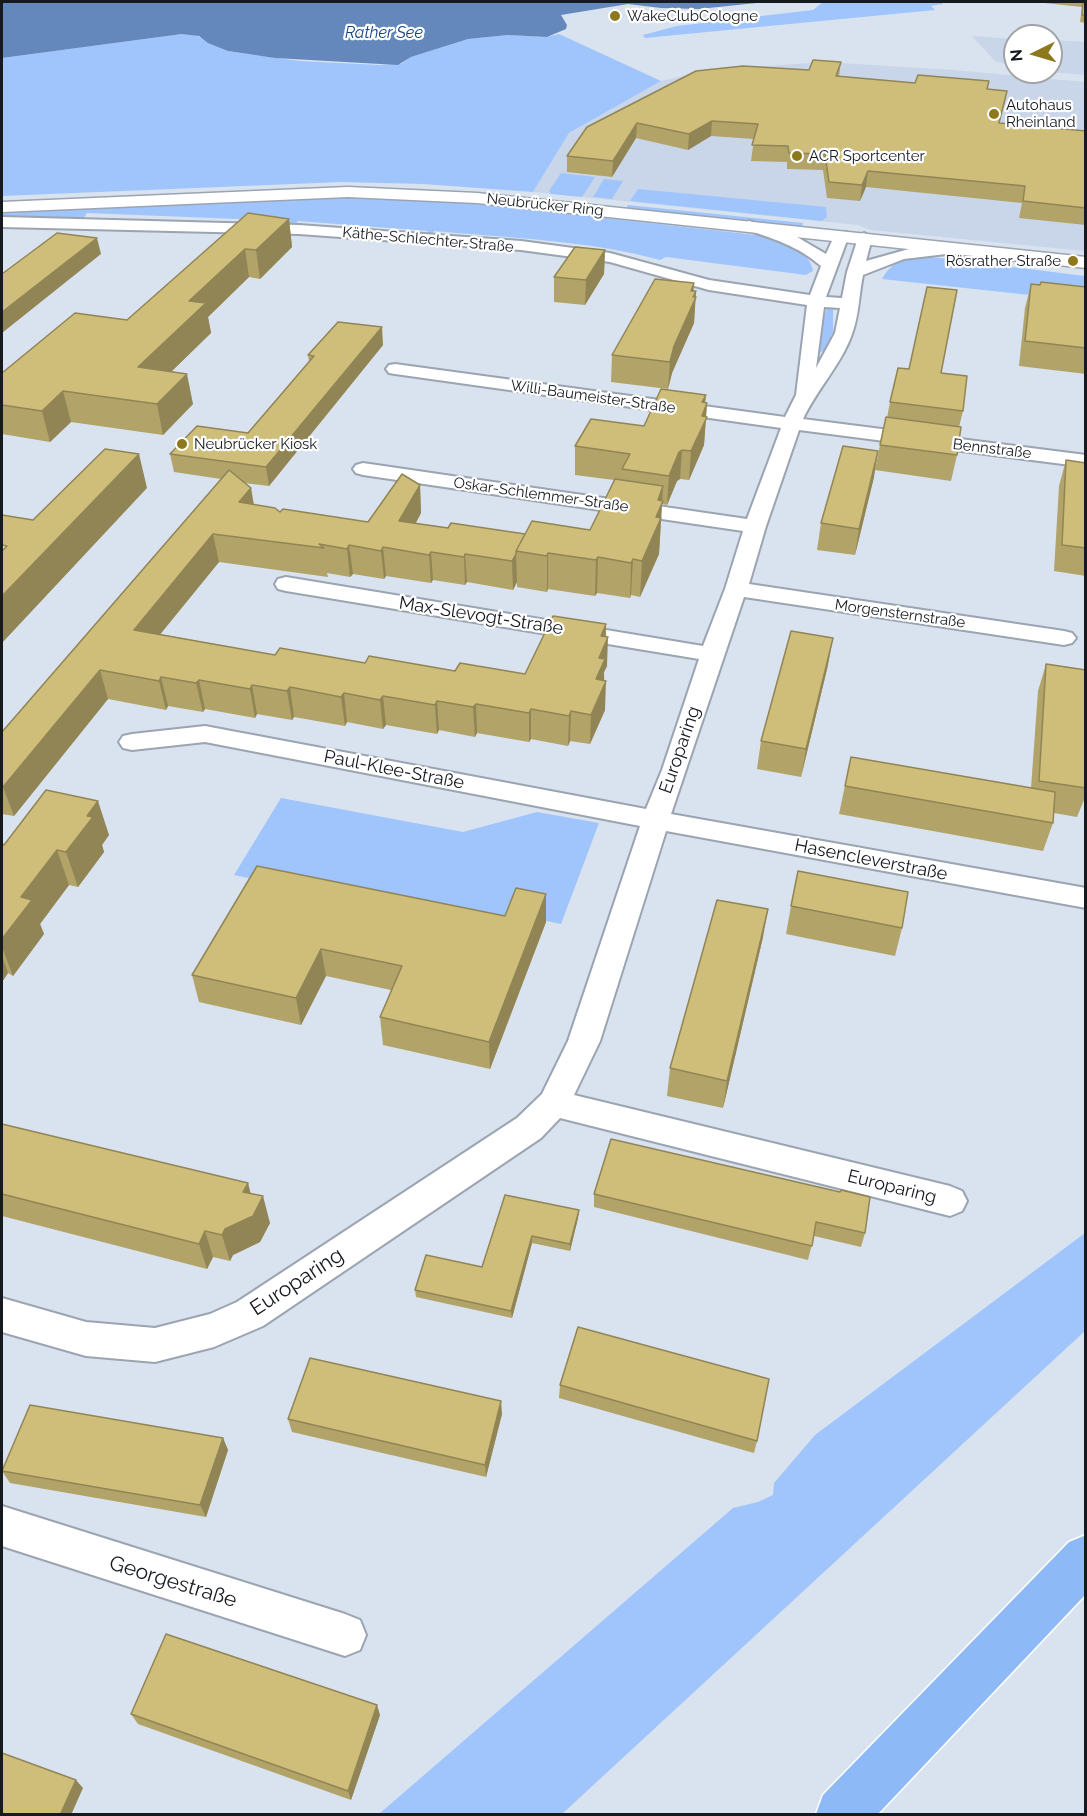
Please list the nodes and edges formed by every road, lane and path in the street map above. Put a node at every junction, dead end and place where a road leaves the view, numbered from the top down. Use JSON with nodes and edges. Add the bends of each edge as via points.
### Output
{"nodes":[{"id":1,"x":2,"y":207,"type":"edge"},
{"id":2,"x":2,"y":222,"type":"edge"},
{"id":3,"x":749,"y":226,"type":"junction"},
{"id":4,"x":841,"y":235,"type":"junction"},
{"id":5,"x":864,"y":238,"type":"junction"},
{"id":6,"x":957,"y":249,"type":"junction"},
{"id":7,"x":1085,"y":262,"type":"edge"},
{"id":8,"x":830,"y":265,"type":"junction"},
{"id":9,"x":855,"y":272,"type":"junction"},
{"id":10,"x":816,"y":301,"type":"junction"},
{"id":11,"x":849,"y":304,"type":"junction"},
{"id":12,"x":395,"y":369,"type":"dead end"},
{"id":13,"x":804,"y":396,"type":"junction"},
{"id":14,"x":792,"y":423,"type":"junction"},
{"id":15,"x":1086,"y":461,"type":"edge"},
{"id":16,"x":363,"y":469,"type":"dead end"},
{"id":17,"x":755,"y":526,"type":"junction"},
{"id":18,"x":286,"y":584,"type":"dead end"},
{"id":19,"x":736,"y":590,"type":"junction"},
{"id":20,"x":1064,"y":638,"type":"dead end"},
{"id":21,"x":712,"y":654,"type":"junction"},
{"id":22,"x":132,"y":742,"type":"dead end"},
{"id":23,"x":656,"y":819,"type":"junction"},
{"id":24,"x":1086,"y":898,"type":"edge"},
{"id":25,"x":554,"y":1103,"type":"junction"},
{"id":26,"x":950,"y":1201,"type":"dead end"},
{"id":27,"x":2,"y":1315,"type":"edge"},
{"id":28,"x":2,"y":1526,"type":"edge"},
{"id":29,"x":1086,"y":1559,"type":"edge"},
{"id":30,"x":345,"y":1635,"type":"dead end"},
{"id":31,"x":842,"y":1815,"type":"edge"}],
"edges":[{"from":1,"to":3,"type":"main road","name":"Neubrücker Ring","via":[[348,192],[477,198]]},
{"from":2,"to":10,"type":"street","name":"Käthe-Schlechter-Straße","via":[[446,239],[595,255],[711,285]]},
{"from":3,"to":4,"type":"main road","name":"Neubrücker Ring"},
{"from":3,"to":8,"type":"street","via":[[799,242]]},
{"from":4,"to":5,"type":"main road","name":"Neubrücker Ring"},
{"from":4,"to":8,"type":"street","name":"Europaring"},
{"from":5,"to":6,"type":"main road","name":"Neubrücker Ring"},
{"from":5,"to":9,"type":"street","name":"Europaring"},
{"from":6,"to":7,"type":"main road","name":"Neubrücker Ring"},
{"from":6,"to":9,"type":"street","via":[[903,253]]},
{"from":8,"to":10,"type":"street","name":"Europaring"},
{"from":9,"to":11,"type":"street","name":"Europaring"},
{"from":10,"to":11,"type":"street","name":"Käthe-Schlechter-Straße"},
{"from":10,"to":13,"type":"street","name":"Europaring"},
{"from":11,"to":13,"type":"street","name":"Europaring","via":[[844,333],[830,362]]},
{"from":12,"to":14,"type":"street","name":"Willi-Baumeister-Straße"},
{"from":13,"to":14,"type":"street","name":"Europaring"},
{"from":14,"to":15,"type":"street","name":"Bennstraße"},
{"from":14,"to":17,"type":"street","name":"Europaring"},
{"from":16,"to":17,"type":"street","name":"Oskar-Schlemmer-Straße"},
{"from":17,"to":19,"type":"street","name":"Europaring"},
{"from":18,"to":21,"type":"street","name":"Max-Slevogt-Straße"},
{"from":19,"to":20,"type":"street","name":"Morgensternstraße"},
{"from":19,"to":21,"type":"street","name":"Europaring"},
{"from":21,"to":23,"type":"street","name":"Europaring"},
{"from":22,"to":23,"type":"street","name":"Paul-Klee-Straße","via":[[205,734]]},
{"from":23,"to":24,"type":"street","name":"Hasencleverstraße"},
{"from":23,"to":25,"type":"street","name":"Europaring","via":[[584,1041]]},
{"from":25,"to":26,"type":"street","name":"Europaring"},
{"from":25,"to":27,"type":"street","name":"Europaring","via":[[529,1128],[250,1314],[214,1330],[155,1345],[86,1339]]},
{"from":28,"to":30,"type":"street","name":"Georgestraße"},
{"from":29,"to":31,"type":"highway"}]}
